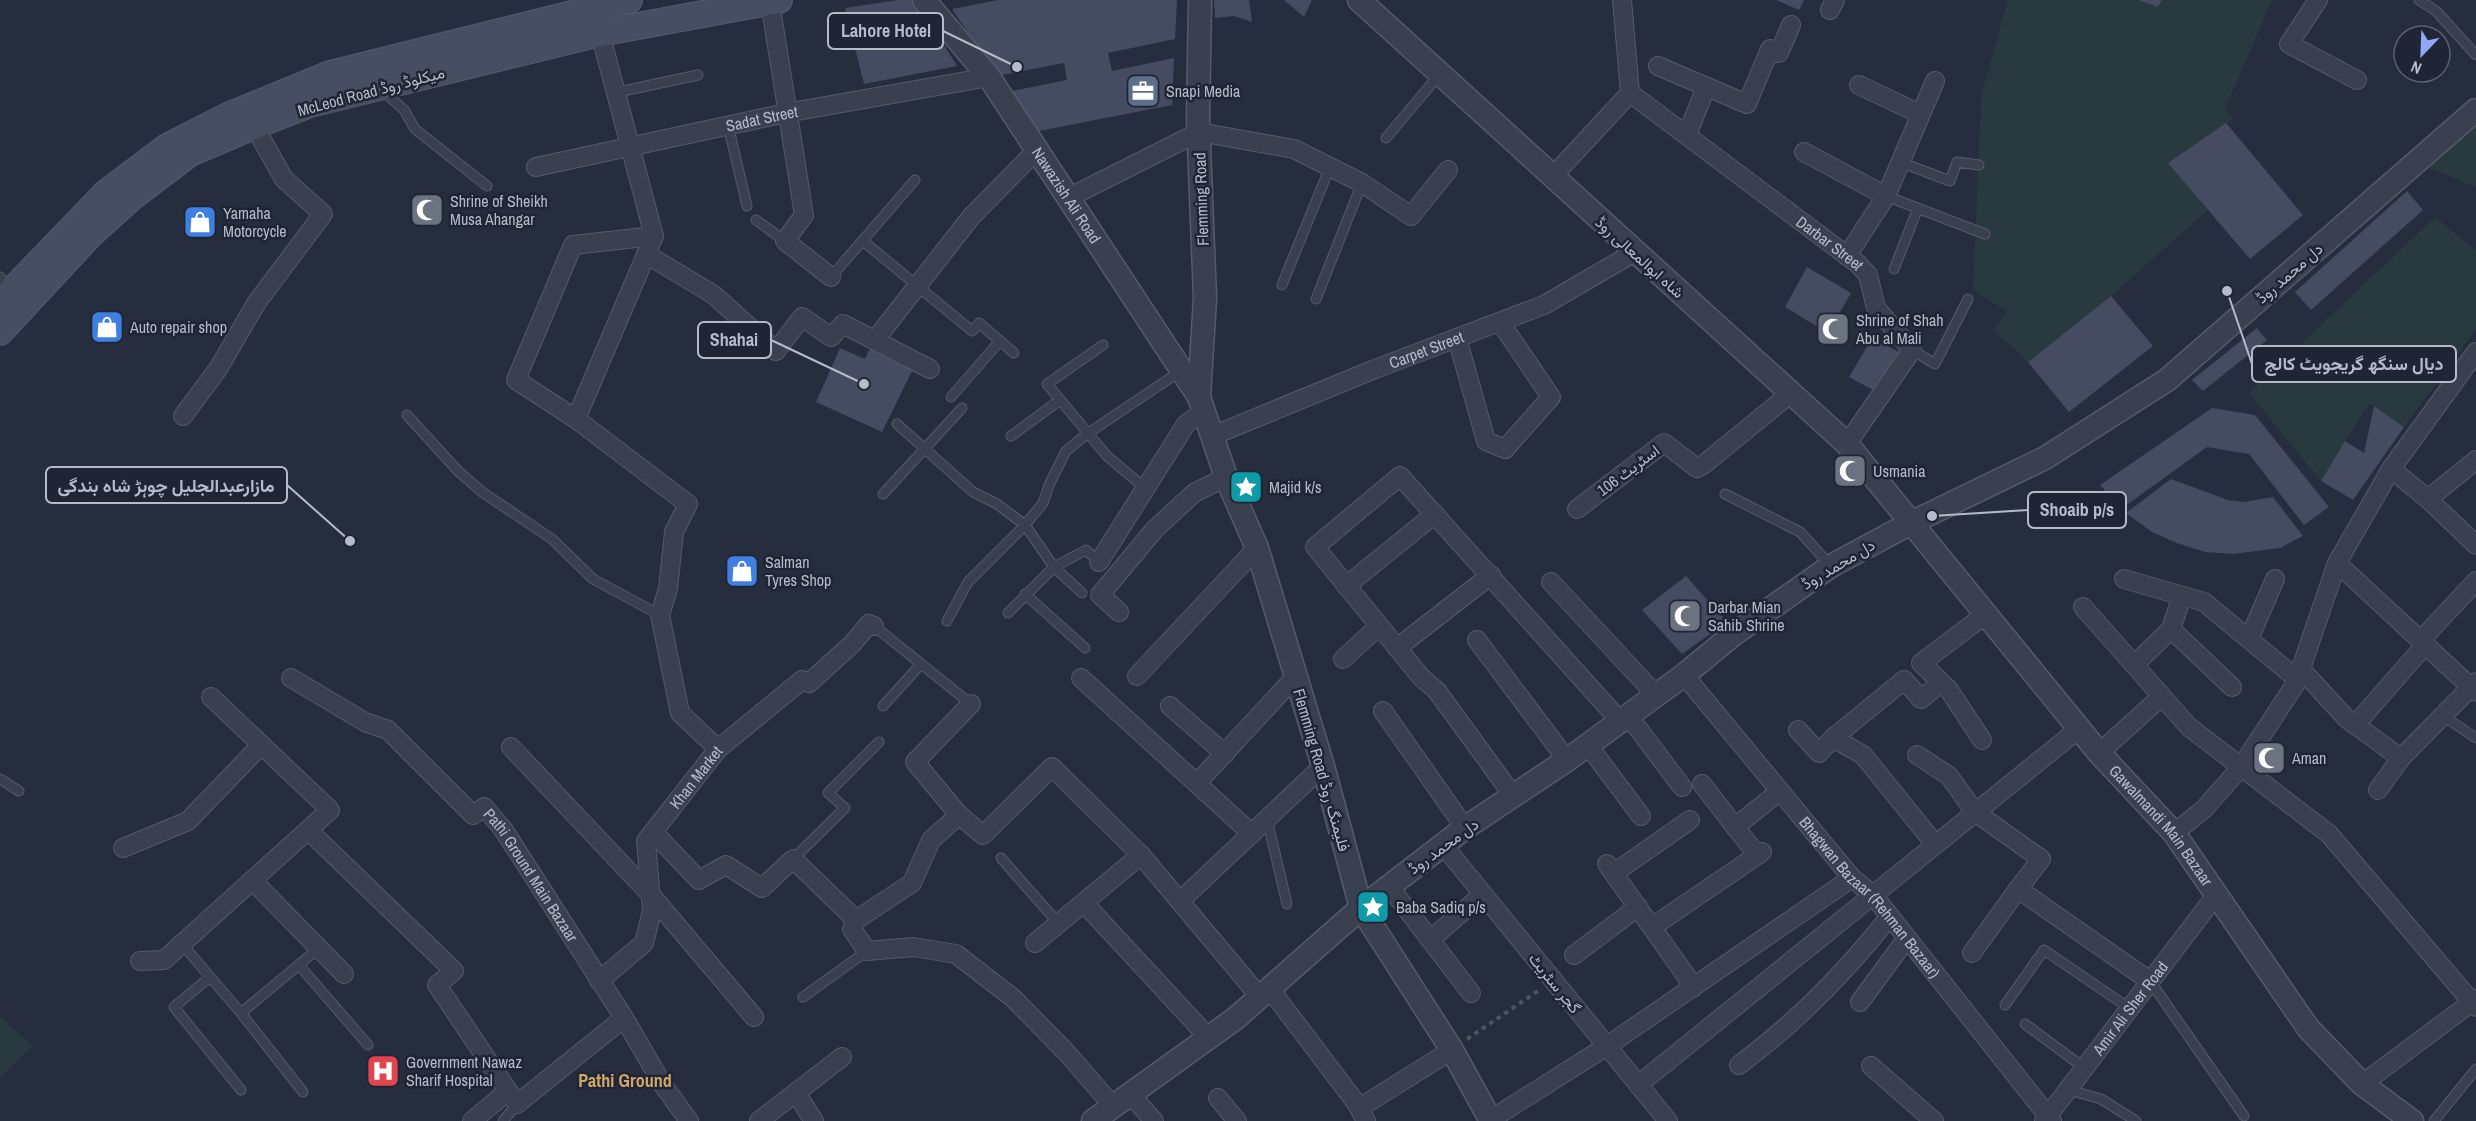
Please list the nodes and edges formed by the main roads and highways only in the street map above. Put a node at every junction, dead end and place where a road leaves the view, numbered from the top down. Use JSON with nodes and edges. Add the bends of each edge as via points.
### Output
{"nodes":[{"id":1,"x":629,"y":0,"type":"edge"},
{"id":2,"x":775,"y":1,"type":"edge"},
{"id":3,"x":729,"y":4,"type":"edge"},
{"id":4,"x":4,"y":291,"type":"edge"},
{"id":5,"x":0,"y":332,"type":"edge"}],
"edges":[{"from":1,"to":4,"type":"main road","name":"McLeod Road میکلوڈ روڈ","via":[[330,74],[228,116],[167,147],[106,193]]},
{"from":2,"to":3,"type":"main road","name":"McLeod Road میکلوڈ روڈ"},
{"from":3,"to":5,"type":"main road","name":"McLeod Road میکلوڈ روڈ","via":[[310,104],[190,153],[91,234]]}]}
